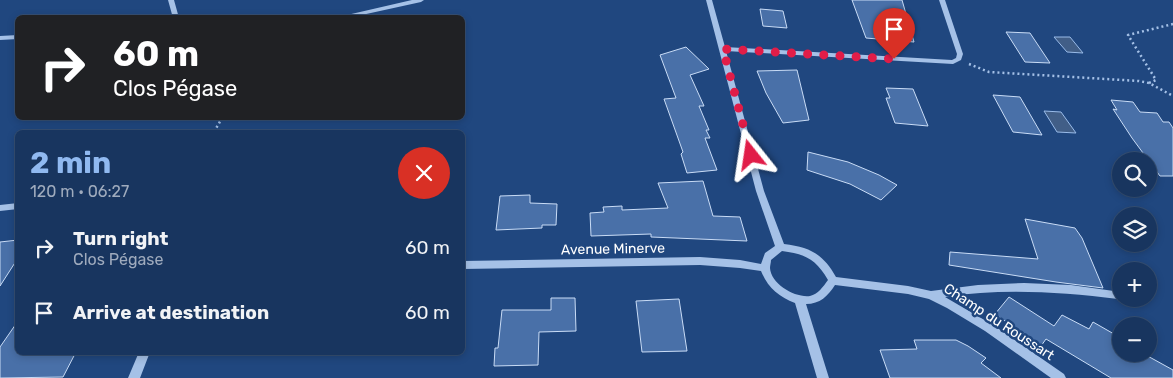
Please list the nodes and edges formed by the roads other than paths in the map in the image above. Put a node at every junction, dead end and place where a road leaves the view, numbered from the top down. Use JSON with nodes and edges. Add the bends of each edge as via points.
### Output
{"nodes":[{"id":1,"x":171,"y":0,"type":"edge"},
{"id":2,"x":419,"y":0,"type":"edge"},
{"id":3,"x":709,"y":0,"type":"edge"},
{"id":4,"x":942,"y":0,"type":"edge"},
{"id":5,"x":175,"y":15,"type":"edge"},
{"id":6,"x":351,"y":15,"type":"edge"},
{"id":7,"x":15,"y":36,"type":"edge"},
{"id":8,"x":0,"y":38,"type":"edge"},
{"id":9,"x":723,"y":49,"type":"junction"},
{"id":10,"x":15,"y":206,"type":"edge"},
{"id":11,"x":0,"y":208,"type":"edge"},
{"id":12,"x":780,"y":247,"type":"junction"},
{"id":13,"x":465,"y":266,"type":"edge"},
{"id":14,"x":764,"y":268,"type":"junction"},
{"id":15,"x":833,"y":281,"type":"junction"},
{"id":16,"x":1112,"y":294,"type":"edge"},
{"id":17,"x":931,"y":295,"type":"junction"},
{"id":18,"x":800,"y":301,"type":"junction"},
{"id":19,"x":144,"y":355,"type":"edge"},
{"id":20,"x":134,"y":378,"type":"edge"},
{"id":21,"x":823,"y":378,"type":"edge"},
{"id":22,"x":1060,"y":378,"type":"edge"}],
"edges":[{"from":1,"to":5,"type":"street"},
{"from":2,"to":6,"type":"street"},
{"from":3,"to":9,"type":"street"},
{"from":4,"to":9,"type":"street","via":[[960,54],[959,60],[953,62]]},
{"from":7,"to":8,"type":"street"},
{"from":9,"to":12,"type":"street","via":[[760,191]]},
{"from":10,"to":11,"type":"street"},
{"from":12,"to":14,"type":"street","via":[[769,255]]},
{"from":12,"to":15,"type":"street","via":[[817,257]]},
{"from":13,"to":14,"type":"street","name":"Avenue Minerve","via":[[700,261]]},
{"from":14,"to":18,"type":"street","via":[[772,283],[784,294]]},
{"from":15,"to":17,"type":"street","name":"Champ du Roussart"},
{"from":15,"to":18,"type":"street","via":[[819,298]]},
{"from":16,"to":17,"type":"street","via":[[998,287]]},
{"from":17,"to":22,"type":"street","name":"Champ du Roussart","via":[[989,328]]},
{"from":18,"to":21,"type":"street"},
{"from":19,"to":20,"type":"street"}]}
